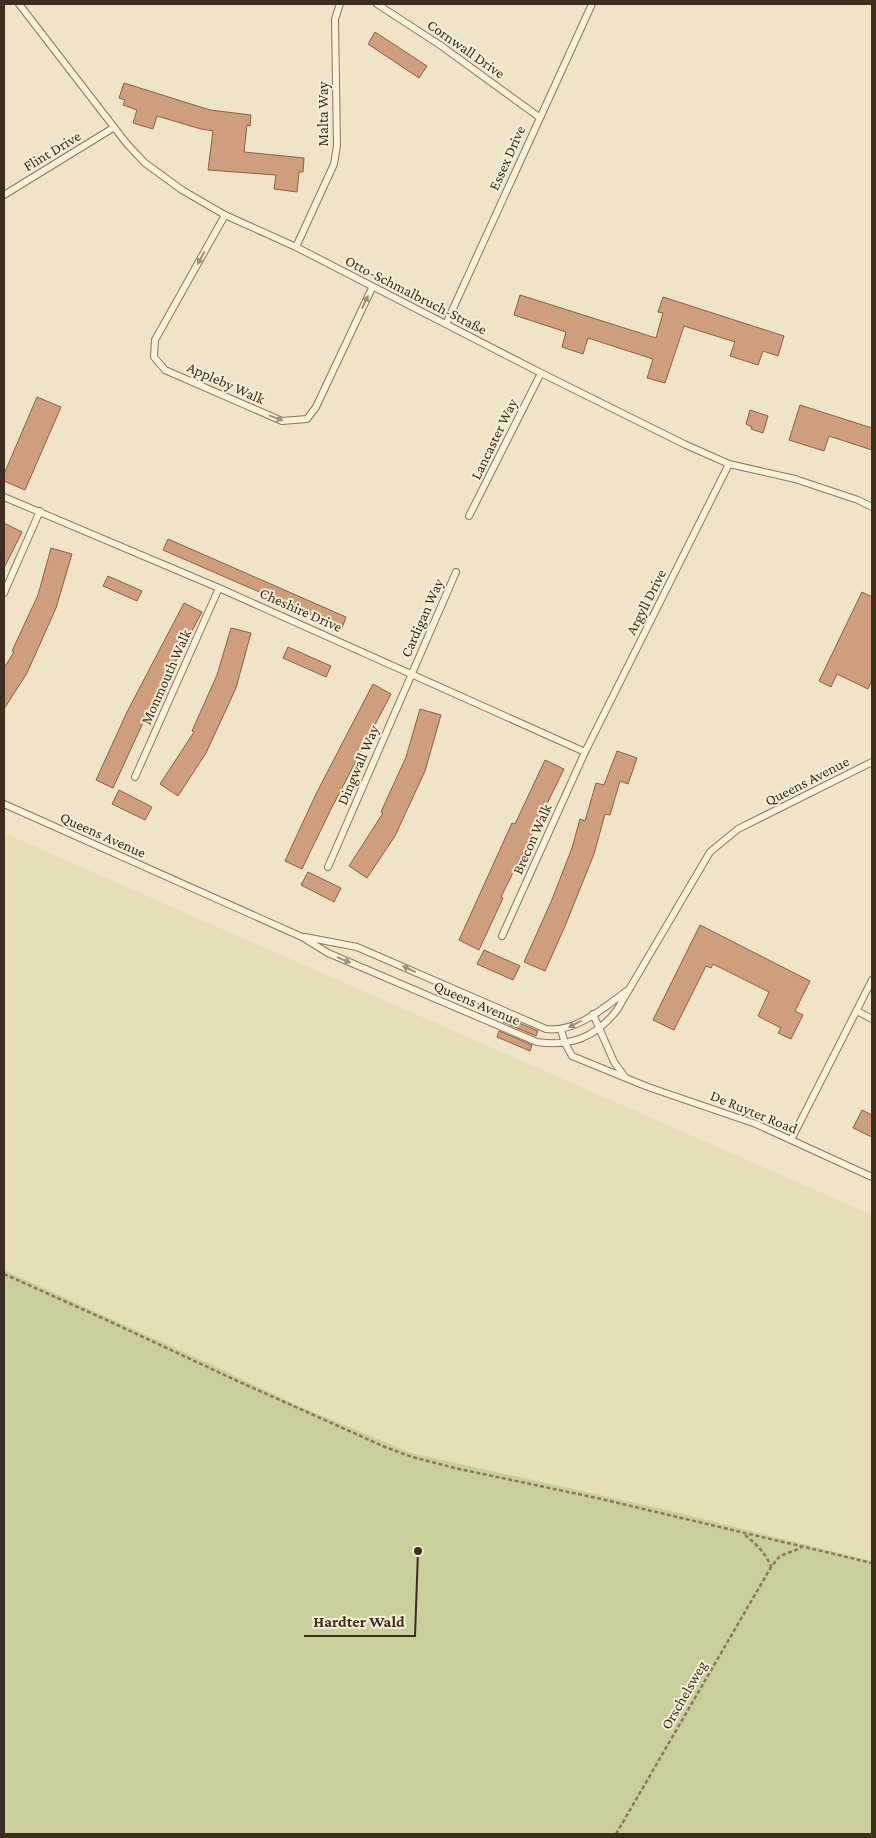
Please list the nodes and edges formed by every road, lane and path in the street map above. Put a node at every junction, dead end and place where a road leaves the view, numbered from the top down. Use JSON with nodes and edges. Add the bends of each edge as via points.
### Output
{"nodes":[{"id":1,"x":19,"y":4,"type":"edge"},
{"id":2,"x":340,"y":4,"type":"edge"},
{"id":3,"x":377,"y":4,"type":"edge"},
{"id":4,"x":592,"y":4,"type":"edge"},
{"id":5,"x":539,"y":117,"type":"junction"},
{"id":6,"x":113,"y":128,"type":"junction"},
{"id":7,"x":4,"y":195,"type":"edge"},
{"id":8,"x":225,"y":215,"type":"junction"},
{"id":9,"x":296,"y":247,"type":"junction"},
{"id":10,"x":372,"y":288,"type":"junction"},
{"id":11,"x":446,"y":324,"type":"junction"},
{"id":12,"x":540,"y":373,"type":"junction"},
{"id":13,"x":729,"y":464,"type":"junction"},
{"id":14,"x":4,"y":496,"type":"edge"},
{"id":15,"x":872,"y":507,"type":"edge"},
{"id":16,"x":40,"y":511,"type":"junction"},
{"id":17,"x":470,"y":516,"type":"dead end"},
{"id":18,"x":456,"y":572,"type":"dead end"},
{"id":19,"x":219,"y":588,"type":"junction"},
{"id":20,"x":4,"y":593,"type":"edge"},
{"id":21,"x":411,"y":674,"type":"junction"},
{"id":22,"x":585,"y":752,"type":"junction"},
{"id":23,"x":872,"y":762,"type":"edge"},
{"id":24,"x":135,"y":777,"type":"dead end"},
{"id":25,"x":4,"y":804,"type":"edge"},
{"id":26,"x":328,"y":866,"type":"dead end"},
{"id":27,"x":302,"y":936,"type":"junction"},
{"id":28,"x":502,"y":936,"type":"dead end"},
{"id":29,"x":872,"y":980,"type":"edge"},
{"id":30,"x":631,"y":988,"type":"junction"},
{"id":31,"x":857,"y":1011,"type":"junction"},
{"id":32,"x":593,"y":1014,"type":"junction"},
{"id":33,"x":872,"y":1018,"type":"edge"},
{"id":34,"x":599,"y":1029,"type":"junction"},
{"id":35,"x":561,"y":1030,"type":"junction"},
{"id":36,"x":565,"y":1043,"type":"junction"},
{"id":37,"x":625,"y":1077,"type":"junction"},
{"id":38,"x":791,"y":1140,"type":"junction"},
{"id":39,"x":872,"y":1177,"type":"edge"},
{"id":40,"x":4,"y":1274,"type":"edge"},
{"id":41,"x":743,"y":1534,"type":"junction"},
{"id":42,"x":802,"y":1548,"type":"junction"},
{"id":43,"x":872,"y":1563,"type":"edge"},
{"id":44,"x":771,"y":1566,"type":"junction"},
{"id":45,"x":616,"y":1834,"type":"edge"}],
"edges":[{"from":1,"to":6,"type":"lane","name":"Otto-Schmalbruch-Straße"},
{"from":2,"to":9,"type":"lane","name":"Malta Way","via":[[335,19],[337,146],[334,164]]},
{"from":3,"to":5,"type":"lane","name":"Cornwall Drive"},
{"from":4,"to":5,"type":"lane","name":"Essex Drive"},
{"from":5,"to":11,"type":"lane","name":"Essex Drive"},
{"from":6,"to":7,"type":"lane","name":"Flint Drive"},
{"from":6,"to":8,"type":"lane","name":"Otto-Schmalbruch-Straße","via":[[145,163]]},
{"from":8,"to":9,"type":"lane","name":"Otto-Schmalbruch-Straße"},
{"from":8,"to":10,"type":"lane","name":"Appleby Walk","one_way":true,"via":[[155,340],[154,357],[165,370],[282,421],[307,419],[316,407]]},
{"from":9,"to":10,"type":"lane","name":"Otto-Schmalbruch-Straße"},
{"from":10,"to":11,"type":"lane","name":"Otto-Schmalbruch-Straße"},
{"from":11,"to":12,"type":"lane","name":"Otto-Schmalbruch-Straße"},
{"from":12,"to":13,"type":"lane","name":"Otto-Schmalbruch-Straße"},
{"from":12,"to":17,"type":"lane","name":"Lancaster Way"},
{"from":13,"to":15,"type":"lane","name":"Otto-Schmalbruch-Straße","via":[[795,479]]},
{"from":13,"to":22,"type":"lane","name":"Argyll Drive"},
{"from":14,"to":16,"type":"lane","name":"Cheshire Drive"},
{"from":16,"to":19,"type":"lane","name":"Cheshire Drive"},
{"from":16,"to":20,"type":"lane"},
{"from":18,"to":21,"type":"lane","name":"Cardigan Way"},
{"from":19,"to":21,"type":"lane","name":"Cheshire Drive"},
{"from":19,"to":24,"type":"lane","name":"Monmouth Walk"},
{"from":21,"to":22,"type":"lane","name":"Cheshire Drive"},
{"from":21,"to":26,"type":"lane","name":"Dingwall Way"},
{"from":22,"to":28,"type":"lane","name":"Brecon Walk"},
{"from":23,"to":30,"type":"lane","name":"Queens Avenue","via":[[738,829],[710,852]]},
{"from":25,"to":27,"type":"lane","name":"Queens Avenue"},
{"from":35,"to":27,"type":"lane","name":"Queens Avenue","one_way":true,"via":[[546,1029],[357,947]]},
{"from":27,"to":36,"type":"lane","name":"Queens Avenue","one_way":true,"via":[[328,953],[537,1042]]},
{"from":29,"to":31,"type":"lane"},
{"from":30,"to":32,"type":"lane","name":"Queens Avenue"},
{"from":30,"to":34,"type":"lane","name":"Queens Avenue","via":[[609,1021]]},
{"from":31,"to":33,"type":"lane"},
{"from":31,"to":38,"type":"lane"},
{"from":32,"to":34,"type":"lane"},
{"from":32,"to":35,"type":"lane","name":"Queens Avenue","one_way":true},
{"from":34,"to":36,"type":"lane","name":"Queens Avenue"},
{"from":34,"to":37,"type":"lane","via":[[614,1062]]},
{"from":35,"to":36,"type":"lane","name":"De Ruyter Road"},
{"from":36,"to":37,"type":"lane","name":"De Ruyter Road","via":[[572,1056]]},
{"from":37,"to":38,"type":"lane","name":"De Ruyter Road","via":[[756,1124]]},
{"from":38,"to":39,"type":"lane","name":"De Ruyter Road"},
{"from":40,"to":41,"type":"path","via":[[412,1457]]},
{"from":41,"to":42,"type":"path"},
{"from":41,"to":44,"type":"path","via":[[762,1551]]},
{"from":42,"to":43,"type":"path"},
{"from":42,"to":44,"type":"path","name":"Orschelsweg","via":[[780,1556]]},
{"from":44,"to":45,"type":"path","name":"Orschelsweg"}]}
